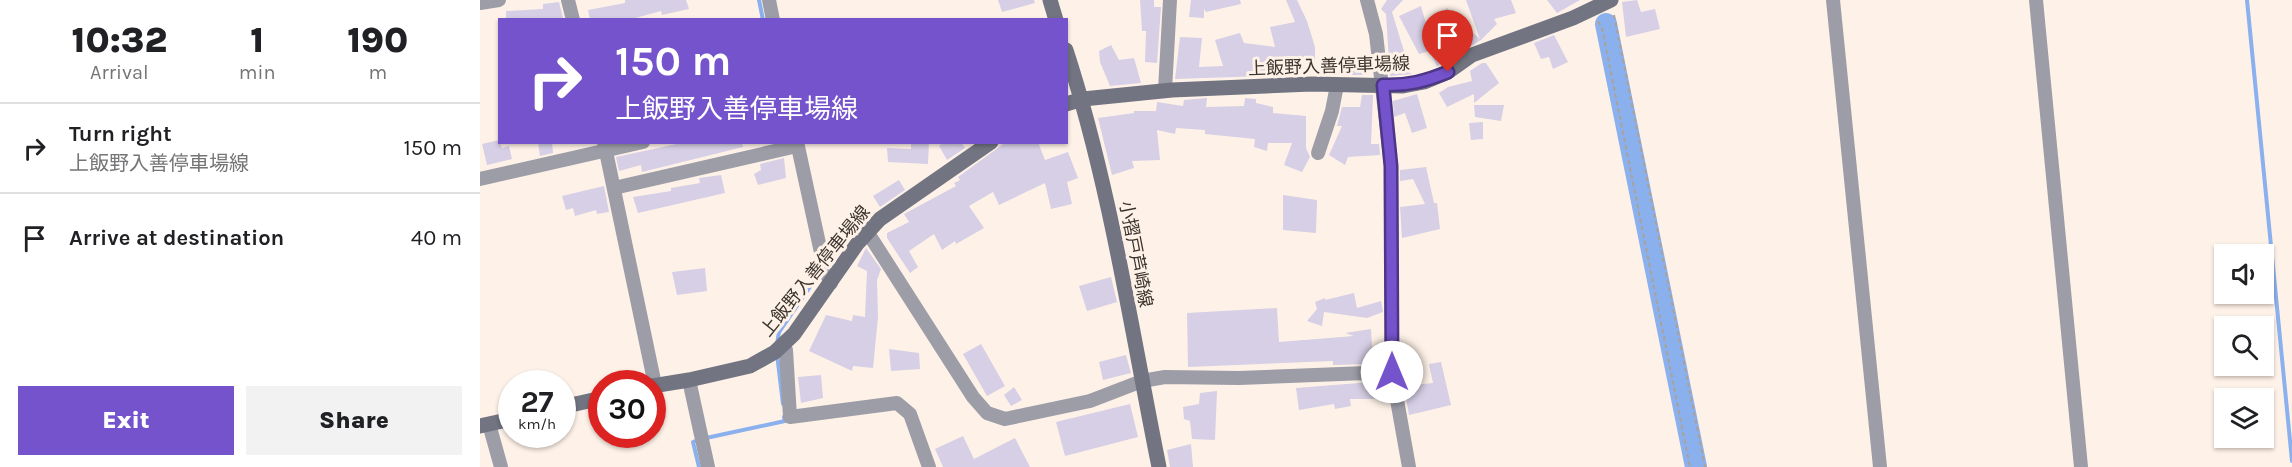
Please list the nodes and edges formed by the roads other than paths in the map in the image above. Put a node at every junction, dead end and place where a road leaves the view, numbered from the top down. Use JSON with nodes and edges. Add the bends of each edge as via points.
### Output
{"nodes":[{"id":1,"x":500,"y":0,"type":"edge"},
{"id":2,"x":568,"y":0,"type":"edge"},
{"id":3,"x":1050,"y":0,"type":"edge"},
{"id":4,"x":1170,"y":0,"type":"edge"},
{"id":5,"x":1367,"y":0,"type":"edge"},
{"id":6,"x":1611,"y":0,"type":"edge"},
{"id":7,"x":1833,"y":0,"type":"edge"},
{"id":8,"x":2036,"y":0,"type":"edge"},
{"id":9,"x":772,"y":1,"type":"edge"},
{"id":10,"x":480,"y":3,"type":"edge"},
{"id":11,"x":1589,"y":5,"type":"edge"},
{"id":12,"x":572,"y":18,"type":"edge"},
{"id":13,"x":773,"y":18,"type":"edge"},
{"id":14,"x":1055,"y":18,"type":"edge"},
{"id":15,"x":1068,"y":56,"type":"edge"},
{"id":16,"x":1336,"y":84,"type":"junction"},
{"id":17,"x":1383,"y":85,"type":"junction"},
{"id":18,"x":1165,"y":90,"type":"junction"},
{"id":19,"x":1083,"y":99,"type":"junction"},
{"id":20,"x":1068,"y":103,"type":"edge"},
{"id":21,"x":624,"y":144,"type":"edge"},
{"id":22,"x":797,"y":144,"type":"edge"},
{"id":23,"x":988,"y":144,"type":"edge"},
{"id":24,"x":605,"y":146,"type":"edge"},
{"id":25,"x":1318,"y":153,"type":"dead end"},
{"id":26,"x":480,"y":179,"type":"edge"},
{"id":27,"x":614,"y":188,"type":"junction"},
{"id":28,"x":868,"y":233,"type":"junction"},
{"id":29,"x":831,"y":283,"type":"junction"},
{"id":30,"x":782,"y":346,"type":"junction"},
{"id":31,"x":651,"y":370,"type":"edge"},
{"id":32,"x":1392,"y":372,"type":"junction"},
{"id":33,"x":689,"y":380,"type":"junction"},
{"id":34,"x":1142,"y":381,"type":"junction"},
{"id":35,"x":666,"y":384,"type":"edge"},
{"id":36,"x":484,"y":425,"type":"edge"},
{"id":37,"x":501,"y":467,"type":"edge"},
{"id":38,"x":708,"y":467,"type":"edge"},
{"id":39,"x":929,"y":467,"type":"edge"},
{"id":40,"x":1159,"y":467,"type":"edge"},
{"id":41,"x":1408,"y":467,"type":"edge"},
{"id":42,"x":1880,"y":467,"type":"edge"},
{"id":43,"x":2081,"y":467,"type":"edge"}],
"edges":[{"from":1,"to":10,"type":"street"},
{"from":2,"to":12,"type":"street"},
{"from":3,"to":14,"type":"main road"},
{"from":4,"to":18,"type":"street"},
{"from":5,"to":17,"type":"street"},
{"from":6,"to":11,"type":"main road","name":"上飯野入善停車場線"},
{"from":7,"to":42,"type":"street"},
{"from":8,"to":43,"type":"street"},
{"from":9,"to":13,"type":"street"},
{"from":11,"to":17,"type":"main road","name":"上飯野入善停車場線","via":[[1472,55],[1448,72],[1424,82]]},
{"from":15,"to":19,"type":"main road","name":"小摺戸芦崎線"},
{"from":16,"to":17,"type":"main road","name":"上飯野入善停車場線"},
{"from":16,"to":18,"type":"main road","name":"上飯野入善停車場線"},
{"from":16,"to":25,"type":"street"},
{"from":17,"to":32,"type":"street","via":[[1391,166]]},
{"from":18,"to":19,"type":"main road","name":"上飯野入善停車場線"},
{"from":19,"to":20,"type":"main road","name":"上飯野入善停車場線"},
{"from":19,"to":34,"type":"main road","name":"小摺戸芦崎線"},
{"from":21,"to":24,"type":"street"},
{"from":22,"to":27,"type":"street"},
{"from":22,"to":29,"type":"street"},
{"from":23,"to":28,"type":"main road","name":"上飯野入善停車場線","via":[[880,219]]},
{"from":24,"to":26,"type":"street"},
{"from":24,"to":27,"type":"street"},
{"from":27,"to":31,"type":"street"},
{"from":28,"to":29,"type":"main road","name":"上飯野入善停車場線"},
{"from":28,"to":34,"type":"street","via":[[966,387],[987,413],[1005,419],[1037,414],[1090,401]]},
{"from":29,"to":30,"type":"main road","name":"上飯野入善停車場線"},
{"from":30,"to":33,"type":"main road","name":"上飯野入善停車場線","via":[[750,366]]},
{"from":30,"to":39,"type":"street","via":[[786,350],[790,417],[897,402],[909,414]]},
{"from":32,"to":34,"type":"street","via":[[1165,377]]},
{"from":32,"to":41,"type":"street"},
{"from":33,"to":35,"type":"main road","name":"上飯野入善停車場線"},
{"from":33,"to":38,"type":"street"},
{"from":34,"to":40,"type":"main road","name":"小摺戸芦崎線"},
{"from":36,"to":37,"type":"street"}]}
